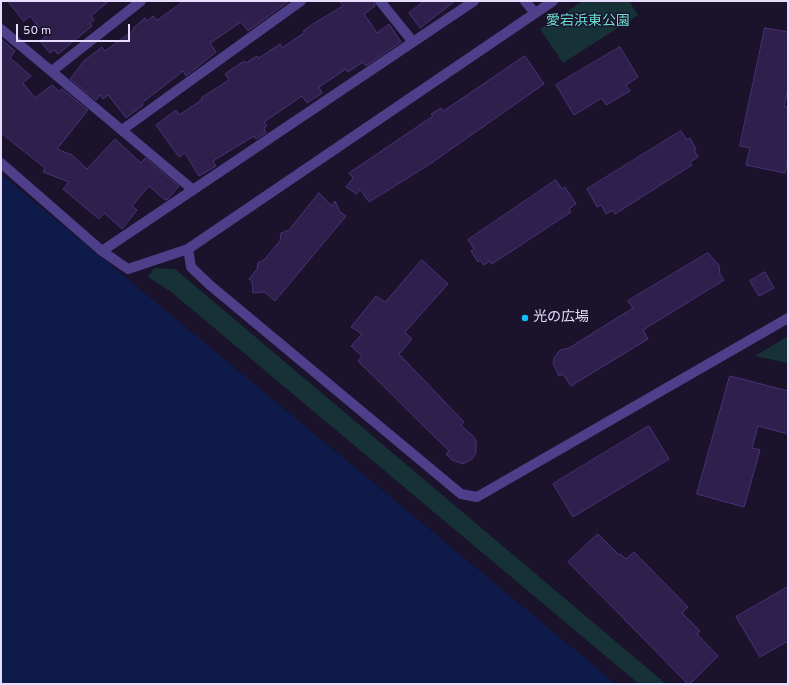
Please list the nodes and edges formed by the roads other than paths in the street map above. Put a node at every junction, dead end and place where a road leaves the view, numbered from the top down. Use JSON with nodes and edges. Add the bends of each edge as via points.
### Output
{"nodes":[{"id":1,"x":140,"y":1,"type":"edge"},
{"id":2,"x":301,"y":1,"type":"edge"},
{"id":3,"x":380,"y":1,"type":"edge"},
{"id":4,"x":474,"y":1,"type":"edge"},
{"id":5,"x":525,"y":1,"type":"edge"},
{"id":6,"x":553,"y":1,"type":"edge"},
{"id":7,"x":535,"y":12,"type":"junction"},
{"id":8,"x":1,"y":28,"type":"edge"},
{"id":9,"x":413,"y":42,"type":"junction"},
{"id":10,"x":52,"y":71,"type":"junction"},
{"id":11,"x":122,"y":130,"type":"junction"},
{"id":12,"x":1,"y":163,"type":"edge"},
{"id":13,"x":192,"y":189,"type":"junction"},
{"id":14,"x":188,"y":249,"type":"junction"},
{"id":15,"x":102,"y":251,"type":"junction"},
{"id":16,"x":788,"y":318,"type":"edge"}],
"edges":[{"from":1,"to":10,"type":"street"},
{"from":2,"to":11,"type":"street"},
{"from":3,"to":9,"type":"street"},
{"from":4,"to":9,"type":"street"},
{"from":5,"to":7,"type":"street"},
{"from":6,"to":7,"type":"street"},
{"from":7,"to":14,"type":"street"},
{"from":8,"to":10,"type":"street"},
{"from":9,"to":13,"type":"street"},
{"from":10,"to":11,"type":"street"},
{"from":11,"to":13,"type":"street"},
{"from":12,"to":15,"type":"street"},
{"from":13,"to":15,"type":"street"},
{"from":14,"to":15,"type":"street","via":[[128,269]]},
{"from":14,"to":16,"type":"street","via":[[192,267],[211,286],[461,494],[477,497]]}]}
